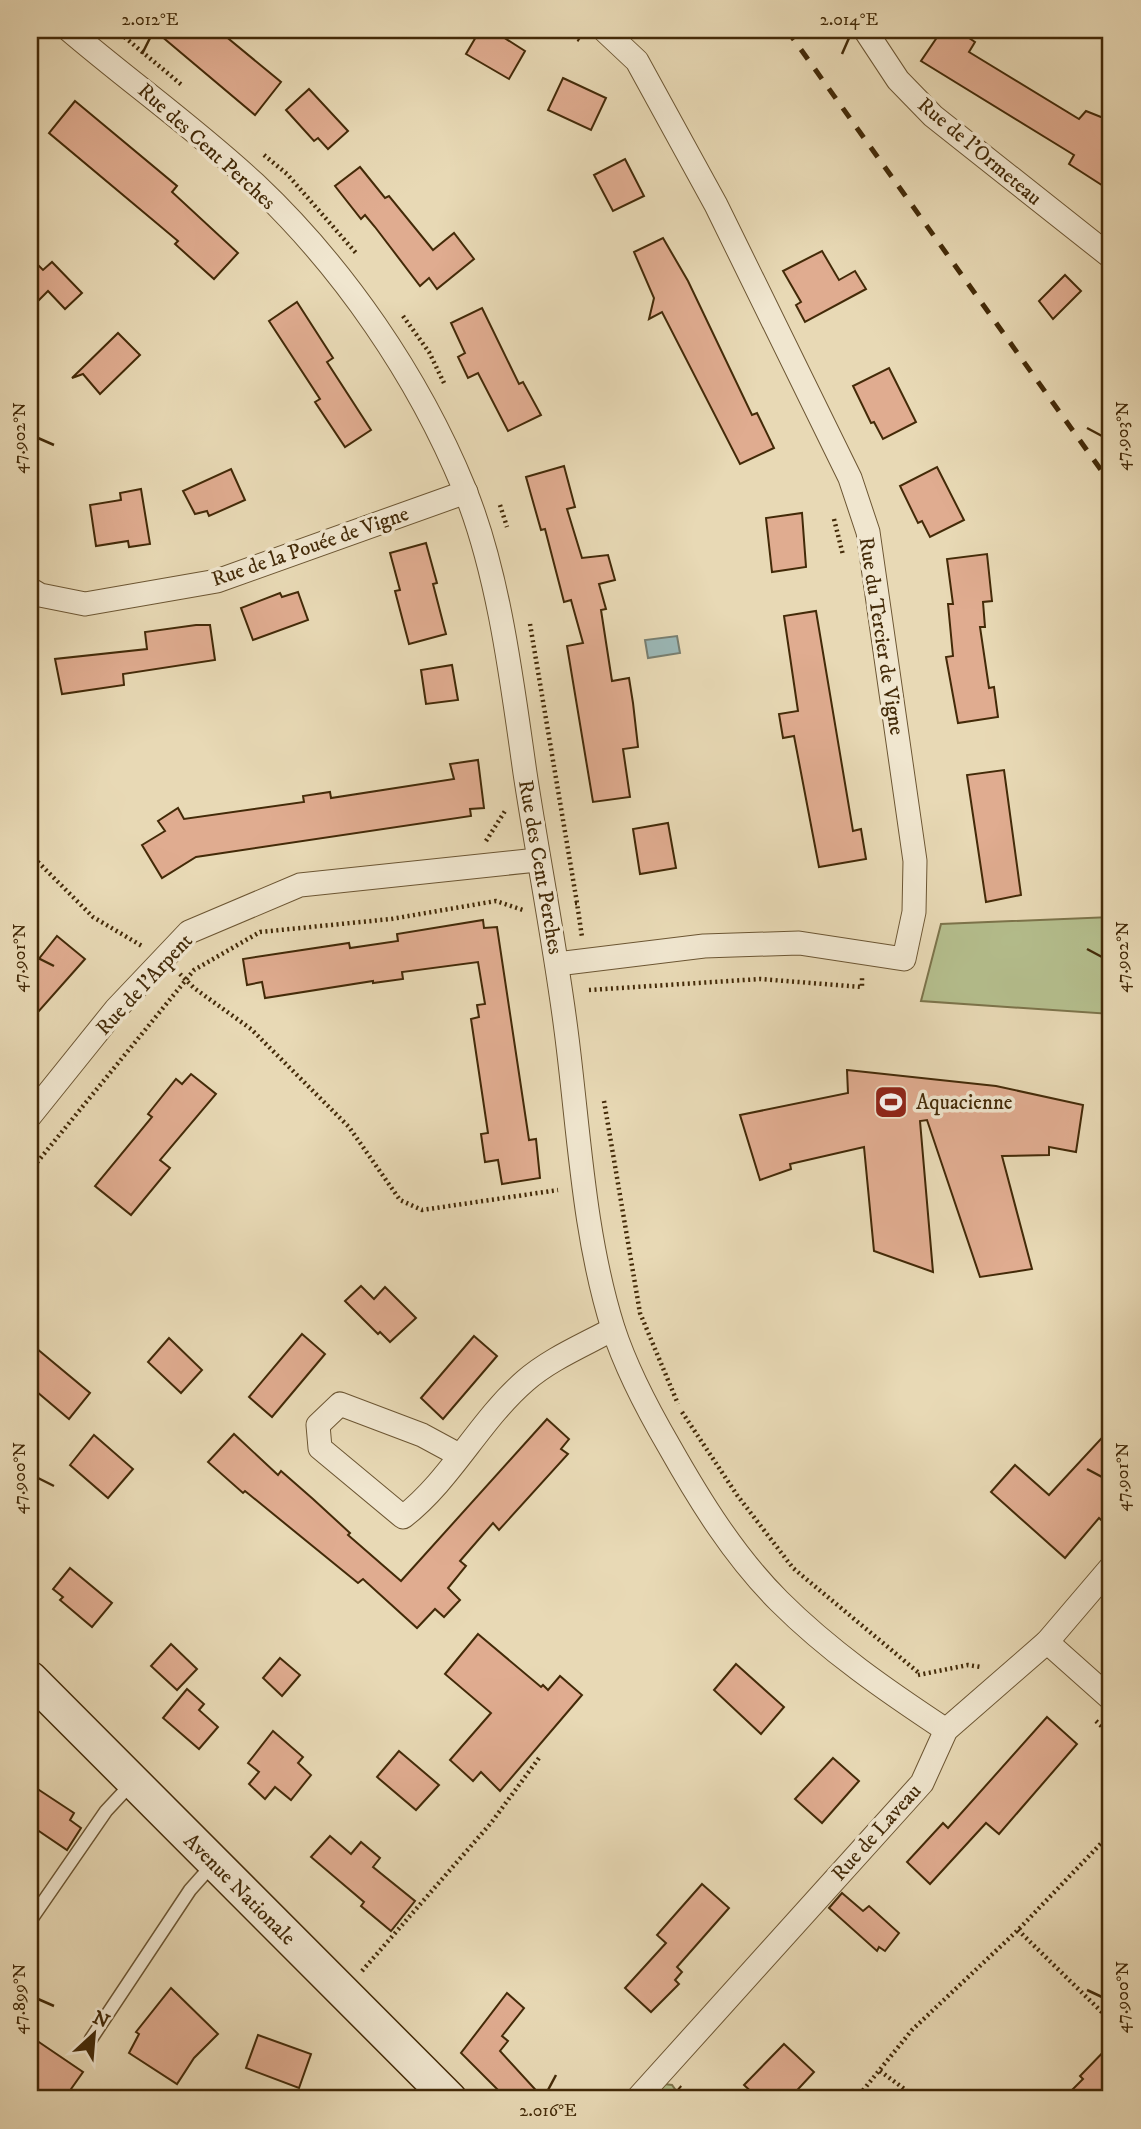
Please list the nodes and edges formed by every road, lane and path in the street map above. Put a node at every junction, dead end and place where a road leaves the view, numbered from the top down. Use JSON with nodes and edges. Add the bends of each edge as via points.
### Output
{"nodes":[{"id":1,"x":69,"y":30,"type":"edge"},
{"id":2,"x":564,"y":30,"type":"edge"},
{"id":3,"x":604,"y":30,"type":"edge"},
{"id":4,"x":864,"y":30,"type":"edge"},
{"id":5,"x":584,"y":43,"type":"dead end"},
{"id":6,"x":1111,"y":257,"type":"edge"},
{"id":7,"x":466,"y":492,"type":"junction"},
{"id":8,"x":831,"y":507,"type":"dead end"},
{"id":9,"x":844,"y":559,"type":"dead end"},
{"id":10,"x":30,"y":589,"type":"edge"},
{"id":11,"x":505,"y":806,"type":"dead end"},
{"id":12,"x":487,"y":847,"type":"dead end"},
{"id":13,"x":30,"y":854,"type":"edge"},
{"id":14,"x":537,"y":860,"type":"junction"},
{"id":15,"x":527,"y":911,"type":"dead end"},
{"id":16,"x":864,"y":953,"type":"junction"},
{"id":17,"x":164,"y":959,"type":"junction"},
{"id":18,"x":557,"y":964,"type":"junction"},
{"id":19,"x":186,"y":980,"type":"junction"},
{"id":20,"x":589,"y":990,"type":"dead end"},
{"id":21,"x":604,"y":1101,"type":"dead end"},
{"id":22,"x":30,"y":1116,"type":"edge"},
{"id":23,"x":30,"y":1171,"type":"edge"},
{"id":24,"x":558,"y":1188,"type":"dead end"},
{"id":25,"x":613,"y":1329,"type":"junction"},
{"id":26,"x":459,"y":1455,"type":"junction"},
{"id":27,"x":1111,"y":1567,"type":"edge"},
{"id":28,"x":1047,"y":1642,"type":"junction"},
{"id":29,"x":992,"y":1671,"type":"dead end"},
{"id":30,"x":32,"y":1685,"type":"edge"},
{"id":31,"x":1111,"y":1699,"type":"edge"},
{"id":32,"x":1091,"y":1717,"type":"dead end"},
{"id":33,"x":946,"y":1730,"type":"junction"},
{"id":34,"x":1111,"y":1735,"type":"edge"},
{"id":35,"x":539,"y":1758,"type":"dead end"},
{"id":36,"x":133,"y":1782,"type":"junction"},
{"id":37,"x":1111,"y":1833,"type":"edge"},
{"id":38,"x":215,"y":1862,"type":"junction"},
{"id":39,"x":30,"y":1921,"type":"edge"},
{"id":40,"x":1018,"y":1930,"type":"junction"},
{"id":41,"x":343,"y":1993,"type":"junction"},
{"id":42,"x":1111,"y":2021,"type":"edge"},
{"id":43,"x":91,"y":2039,"type":"dead end"},
{"id":44,"x":880,"y":2071,"type":"junction"},
{"id":45,"x":450,"y":2099,"type":"edge"},
{"id":46,"x":637,"y":2099,"type":"edge"},
{"id":47,"x":856,"y":2099,"type":"edge"},
{"id":48,"x":918,"y":2099,"type":"edge"}],
"edges":[{"from":1,"to":7,"type":"street","name":"Rue des Cent Perches","via":[[256,184],[332,266],[406,375]]},
{"from":2,"to":5,"type":"path"},
{"from":3,"to":16,"type":"street","name":"Rue du Tercier de Vigne","via":[[637,61],[716,205],[850,478],[868,532],[915,861],[915,912],[904,959]]},
{"from":4,"to":6,"type":"street","name":"Rue de l'Ormeteau","via":[[898,80],[933,116]]},
{"from":7,"to":10,"type":"street","name":"Rue de la Pouée de Vigne","via":[[217,582],[85,604]]},
{"from":7,"to":14,"type":"street","name":"Rue des Cent Perches","via":[[487,559],[516,710]]},
{"from":8,"to":9,"type":"path"},
{"from":11,"to":12,"type":"path","via":[[486,839]]},
{"from":13,"to":17,"type":"path","via":[[93,917]]},
{"from":14,"to":17,"type":"street","name":"Rue de l'Arpent","via":[[300,885],[189,932]]},
{"from":14,"to":18,"type":"street","name":"Rue des Cent Perches"},
{"from":15,"to":19,"type":"path","via":[[496,901],[391,919],[260,932]]},
{"from":16,"to":18,"type":"street","name":"Rue du Tercier de Vigne","via":[[799,943],[718,946]]},
{"from":16,"to":20,"type":"path","via":[[862,987],[760,979]]},
{"from":17,"to":19,"type":"path"},
{"from":17,"to":22,"type":"street","name":"Rue de l'Arpent","via":[[116,1009]]},
{"from":18,"to":25,"type":"street","name":"Rue des Cent Perches","via":[[594,1243]]},
{"from":19,"to":23,"type":"path"},
{"from":19,"to":24,"type":"path","via":[[251,1029],[349,1127],[400,1200],[422,1210]]},
{"from":21,"to":29,"type":"path","via":[[640,1314],[679,1408],[737,1495],[793,1568],[919,1673],[968,1665]]},
{"from":25,"to":26,"type":"street","via":[[525,1381]]},
{"from":25,"to":33,"type":"street","name":"Rue des Cent Perches","via":[[654,1420],[707,1514],[776,1599],[835,1652]]},
{"from":26,"to":26,"type":"street","via":[[424,1501],[403,1517],[320,1448],[318,1426],[340,1404],[422,1435]]},
{"from":27,"to":28,"type":"street","name":"Rue de Laveau"},
{"from":28,"to":31,"type":"street"},
{"from":28,"to":33,"type":"street","name":"Rue de Laveau"},
{"from":30,"to":36,"type":"main road","name":"Avenue Nationale"},
{"from":32,"to":34,"type":"path"},
{"from":33,"to":46,"type":"street","name":"Rue de Laveau","via":[[922,1783]]},
{"from":35,"to":41,"type":"path","via":[[491,1823]]},
{"from":36,"to":38,"type":"main road","name":"Avenue Nationale"},
{"from":36,"to":39,"type":"lane","via":[[106,1811]]},
{"from":37,"to":40,"type":"path"},
{"from":38,"to":41,"type":"main road","name":"Avenue Nationale"},
{"from":38,"to":43,"type":"lane","via":[[190,1890]]},
{"from":40,"to":42,"type":"path"},
{"from":40,"to":44,"type":"path","via":[[912,2030]]},
{"from":41,"to":45,"type":"main road","name":"Avenue Nationale"},
{"from":44,"to":47,"type":"path"},
{"from":44,"to":48,"type":"path"}]}
